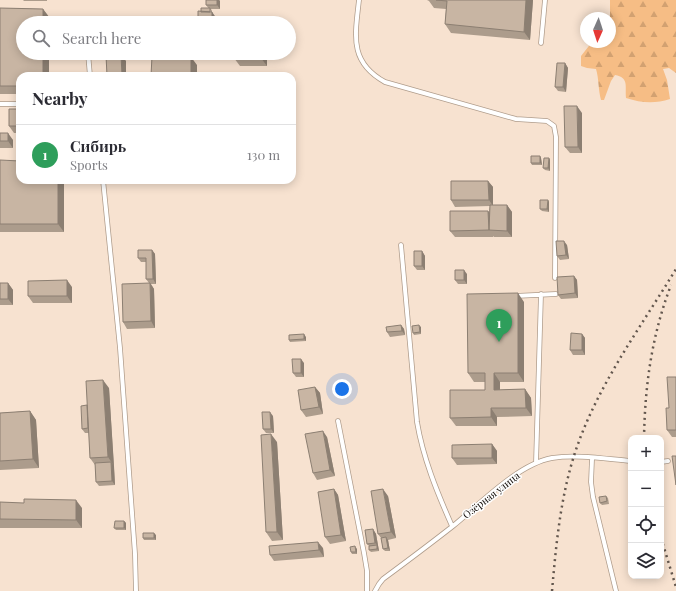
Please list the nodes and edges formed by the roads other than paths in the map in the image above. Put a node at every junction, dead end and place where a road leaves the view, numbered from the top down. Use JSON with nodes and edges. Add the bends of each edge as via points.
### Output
{"nodes":[{"id":1,"x":359,"y":0,"type":"edge"},
{"id":2,"x":545,"y":0,"type":"edge"},
{"id":3,"x":540,"y":43,"type":"dead end"},
{"id":4,"x":89,"y":60,"type":"edge"},
{"id":5,"x":90,"y":72,"type":"edge"},
{"id":6,"x":0,"y":104,"type":"edge"},
{"id":7,"x":16,"y":104,"type":"edge"},
{"id":8,"x":103,"y":184,"type":"edge"},
{"id":9,"x":401,"y":245,"type":"dead end"},
{"id":10,"x":555,"y":278,"type":"dead end"},
{"id":11,"x":541,"y":294,"type":"junction"},
{"id":12,"x":556,"y":294,"type":"edge"},
{"id":13,"x":507,"y":296,"type":"edge"},
{"id":14,"x":338,"y":421,"type":"dead end"},
{"id":15,"x":592,"y":458,"type":"junction"},
{"id":16,"x":628,"y":461,"type":"edge"},
{"id":17,"x":668,"y":461,"type":"dead end"},
{"id":18,"x":664,"y":462,"type":"edge"},
{"id":19,"x":536,"y":463,"type":"junction"},
{"id":20,"x":452,"y":526,"type":"junction"},
{"id":21,"x":136,"y":591,"type":"edge"},
{"id":22,"x":367,"y":591,"type":"edge"},
{"id":23,"x":375,"y":591,"type":"edge"},
{"id":24,"x":616,"y":591,"type":"edge"}],
"edges":[{"from":1,"to":10,"type":"lane","via":[[356,39],[358,53],[360,60],[374,76],[391,84],[516,119],[547,121],[554,126]]},
{"from":2,"to":3,"type":"lane"},
{"from":4,"to":5,"type":"lane"},
{"from":6,"to":7,"type":"lane"},
{"from":8,"to":21,"type":"lane","via":[[120,348]]},
{"from":9,"to":20,"type":"lane","via":[[420,442],[432,480]]},
{"from":11,"to":12,"type":"lane"},
{"from":11,"to":13,"type":"lane"},
{"from":11,"to":19,"type":"lane"},
{"from":14,"to":22,"type":"lane","via":[[364,553]]},
{"from":15,"to":16,"type":"lane","name":"Озёрная улица"},
{"from":15,"to":19,"type":"lane","name":"Озёрная улица","via":[[552,458]]},
{"from":15,"to":24,"type":"lane","via":[[593,497]]},
{"from":17,"to":18,"type":"lane"},
{"from":19,"to":20,"type":"lane","name":"Озёрная улица","via":[[513,476]]},
{"from":20,"to":23,"type":"lane","name":"Озёрная улица","via":[[383,580]]}]}
